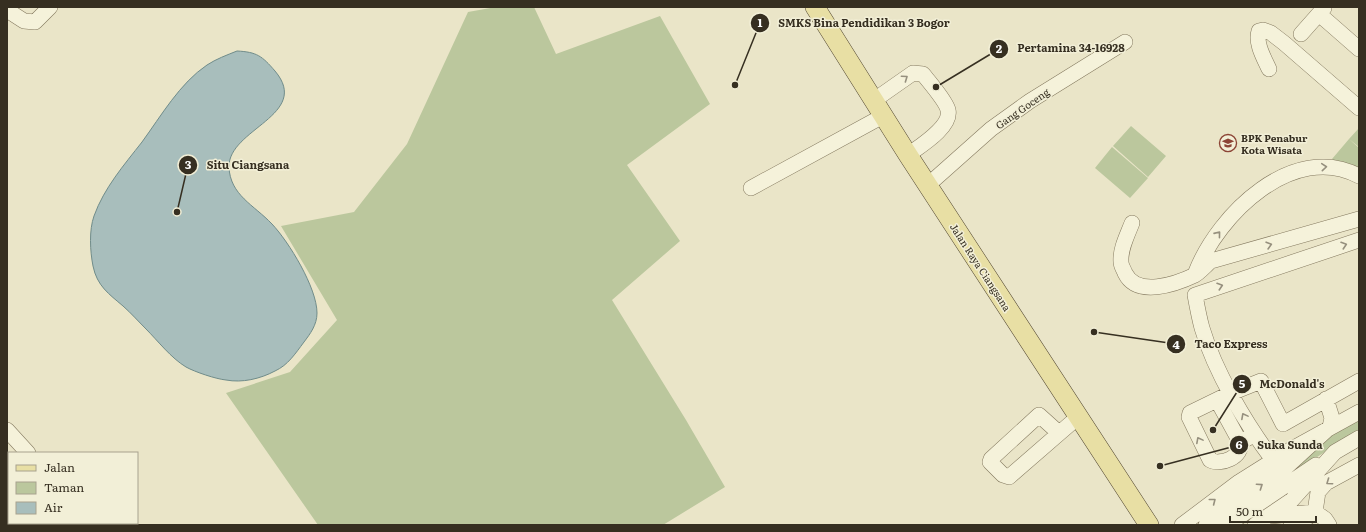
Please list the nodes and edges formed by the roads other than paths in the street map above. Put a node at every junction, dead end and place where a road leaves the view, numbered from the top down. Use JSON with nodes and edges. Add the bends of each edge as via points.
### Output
{"nodes":[{"id":1,"x":50,"y":7,"type":"edge"},
{"id":2,"x":815,"y":7,"type":"edge"},
{"id":3,"x":7,"y":10,"type":"edge"},
{"id":4,"x":1322,"y":11,"type":"edge"},
{"id":5,"x":1301,"y":34,"type":"dead end"},
{"id":6,"x":1125,"y":42,"type":"dead end"},
{"id":7,"x":1284,"y":43,"type":"junction"},
{"id":8,"x":1359,"y":49,"type":"edge"},
{"id":9,"x":1262,"y":54,"type":"junction"},
{"id":10,"x":1269,"y":69,"type":"dead end"},
{"id":11,"x":878,"y":108,"type":"junction"},
{"id":12,"x":1359,"y":108,"type":"edge"},
{"id":13,"x":908,"y":155,"type":"junction"},
{"id":14,"x":1359,"y":176,"type":"edge"},
{"id":15,"x":928,"y":185,"type":"junction"},
{"id":16,"x":751,"y":188,"type":"dead end"},
{"id":17,"x":1359,"y":219,"type":"edge"},
{"id":18,"x":1132,"y":223,"type":"dead end"},
{"id":19,"x":1359,"y":240,"type":"edge"},
{"id":20,"x":1195,"y":275,"type":"junction"},
{"id":21,"x":1195,"y":295,"type":"junction"},
{"id":22,"x":1359,"y":381,"type":"edge"},
{"id":23,"x":1231,"y":393,"type":"junction"},
{"id":24,"x":1326,"y":399,"type":"junction"},
{"id":25,"x":1217,"y":400,"type":"junction"},
{"id":26,"x":1359,"y":412,"type":"edge"},
{"id":27,"x":1078,"y":417,"type":"junction"},
{"id":28,"x":1330,"y":427,"type":"junction"},
{"id":29,"x":7,"y":430,"type":"edge"},
{"id":30,"x":1059,"y":433,"type":"dead end"},
{"id":31,"x":1254,"y":435,"type":"junction"},
{"id":32,"x":1359,"y":438,"type":"edge"},
{"id":33,"x":1240,"y":442,"type":"junction"},
{"id":34,"x":27,"y":452,"type":"edge"},
{"id":35,"x":1335,"y":452,"type":"junction"},
{"id":36,"x":1273,"y":460,"type":"junction"},
{"id":37,"x":1224,"y":462,"type":"junction"},
{"id":38,"x":1359,"y":465,"type":"edge"},
{"id":39,"x":1237,"y":483,"type":"junction"},
{"id":40,"x":1315,"y":512,"type":"junction"},
{"id":41,"x":1261,"y":521,"type":"edge"},
{"id":42,"x":1185,"y":524,"type":"edge"},
{"id":43,"x":1149,"y":525,"type":"edge"},
{"id":44,"x":1206,"y":525,"type":"edge"},
{"id":45,"x":1227,"y":525,"type":"edge"},
{"id":46,"x":1291,"y":525,"type":"edge"},
{"id":47,"x":1329,"y":525,"type":"edge"}],
"edges":[{"from":1,"to":3,"type":"street","via":[[34,22],[24,21]]},
{"from":2,"to":11,"type":"main road","name":"Jalan Raya Ciangsana"},
{"from":4,"to":5,"type":"street"},
{"from":4,"to":8,"type":"street"},
{"from":6,"to":15,"type":"street","name":"Gang Goceng","via":[[1030,100],[991,129]]},
{"from":7,"to":9,"type":"street"},
{"from":7,"to":9,"type":"street","via":[[1267,31],[1259,31],[1257,36]]},
{"from":7,"to":12,"type":"street"},
{"from":9,"to":10,"type":"street"},
{"from":11,"to":13,"type":"main road","name":"Jalan Raya Ciangsana"},
{"from":11,"to":13,"type":"street","one_way":true,"via":[[913,73],[923,74],[948,109],[945,125]]},
{"from":11,"to":16,"type":"street"},
{"from":13,"to":15,"type":"main road","name":"Jalan Raya Ciangsana"},
{"from":20,"to":14,"type":"street","one_way":true,"via":[[1203,254],[1235,213],[1257,192],[1274,181],[1300,170],[1328,166],[1351,171]]},
{"from":15,"to":27,"type":"main road","name":"Jalan Raya Ciangsana"},
{"from":20,"to":17,"type":"street","one_way":true,"via":[[1211,261]]},
{"from":18,"to":20,"type":"street","via":[[1122,250],[1121,264],[1128,278],[1135,284],[1164,287]]},
{"from":21,"to":19,"type":"street","one_way":true},
{"from":20,"to":21,"type":"street"},
{"from":21,"to":23,"type":"street","via":[[1202,328]]},
{"from":22,"to":24,"type":"street"},
{"from":23,"to":24,"type":"street","via":[[1261,381],[1283,424]]},
{"from":23,"to":25,"type":"street"},
{"from":31,"to":23,"type":"street","one_way":true},
{"from":24,"to":28,"type":"street","via":[[1332,418]]},
{"from":25,"to":33,"type":"street"},
{"from":37,"to":25,"type":"street","one_way":true,"via":[[1210,460],[1189,418],[1190,413]]},
{"from":26,"to":28,"type":"street"},
{"from":27,"to":30,"type":"street"},
{"from":27,"to":43,"type":"main road","name":"Jalan Raya Ciangsana"},
{"from":28,"to":36,"type":"street"},
{"from":44,"to":28,"type":"street","one_way":true,"via":[[1282,471]]},
{"from":29,"to":34,"type":"street"},
{"from":31,"to":33,"type":"street"},
{"from":31,"to":36,"type":"street"},
{"from":32,"to":35,"type":"street"},
{"from":33,"to":37,"type":"street","via":[[1241,448],[1238,452]]},
{"from":35,"to":41,"type":"street","via":[[1292,500]]},
{"from":35,"to":45,"type":"street"},
{"from":36,"to":39,"type":"street"},
{"from":37,"to":39,"type":"street"},
{"from":38,"to":40,"type":"street","one_way":true,"via":[[1326,483],[1318,492]]},
{"from":42,"to":39,"type":"street","one_way":true},
{"from":40,"to":41,"type":"street","via":[[1300,512]]},
{"from":40,"to":46,"type":"street"},
{"from":40,"to":47,"type":"street"}]}
